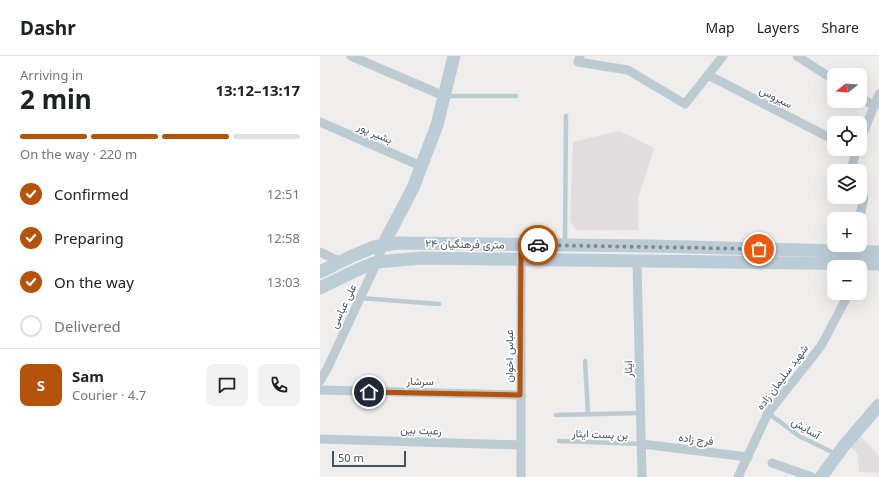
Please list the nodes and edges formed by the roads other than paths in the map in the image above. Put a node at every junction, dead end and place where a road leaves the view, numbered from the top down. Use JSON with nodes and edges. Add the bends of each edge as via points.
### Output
{"nodes":[{"id":1,"x":351,"y":56,"type":"edge"},
{"id":2,"x":454,"y":56,"type":"edge"},
{"id":3,"x":580,"y":56,"type":"edge"},
{"id":4,"x":797,"y":56,"type":"edge"},
{"id":5,"x":719,"y":57,"type":"edge"},
{"id":6,"x":708,"y":75,"type":"junction"},
{"id":7,"x":827,"y":75,"type":"edge"},
{"id":8,"x":879,"y":94,"type":"edge"},
{"id":9,"x":444,"y":96,"type":"junction"},
{"id":10,"x":516,"y":96,"type":"dead end"},
{"id":11,"x":867,"y":102,"type":"edge"},
{"id":12,"x":874,"y":106,"type":"junction"},
{"id":13,"x":566,"y":116,"type":"dead end"},
{"id":14,"x":320,"y":122,"type":"edge"},
{"id":15,"x":867,"y":124,"type":"edge"},
{"id":16,"x":827,"y":136,"type":"edge"},
{"id":17,"x":421,"y":166,"type":"junction"},
{"id":18,"x":521,"y":244,"type":"junction"},
{"id":19,"x":383,"y":245,"type":"junction"},
{"id":20,"x":565,"y":245,"type":"junction"},
{"id":21,"x":827,"y":248,"type":"edge"},
{"id":22,"x":867,"y":250,"type":"edge"},
{"id":23,"x":320,"y":252,"type":"edge"},
{"id":24,"x":879,"y":252,"type":"edge"},
{"id":25,"x":521,"y":260,"type":"junction"},
{"id":26,"x":637,"y":261,"type":"junction"},
{"id":27,"x":341,"y":262,"type":"junction"},
{"id":28,"x":377,"y":262,"type":"junction"},
{"id":29,"x":879,"y":264,"type":"edge"},
{"id":30,"x":827,"y":267,"type":"edge"},
{"id":31,"x":867,"y":267,"type":"edge"},
{"id":32,"x":320,"y":272,"type":"edge"},
{"id":33,"x":320,"y":288,"type":"edge"},
{"id":34,"x":360,"y":298,"type":"junction"},
{"id":35,"x":845,"y":300,"type":"edge"},
{"id":36,"x":439,"y":304,"type":"dead end"},
{"id":37,"x":585,"y":361,"type":"dead end"},
{"id":38,"x":320,"y":381,"type":"edge"},
{"id":39,"x":320,"y":390,"type":"edge"},
{"id":40,"x":520,"y":395,"type":"junction"},
{"id":41,"x":879,"y":405,"type":"edge"},
{"id":42,"x":641,"y":413,"type":"junction"},
{"id":43,"x":768,"y":413,"type":"junction"},
{"id":44,"x":588,"y":414,"type":"junction"},
{"id":45,"x":556,"y":415,"type":"dead end"},
{"id":46,"x":320,"y":439,"type":"edge"},
{"id":47,"x":558,"y":441,"type":"dead end"},
{"id":48,"x":642,"y":444,"type":"junction"},
{"id":49,"x":521,"y":445,"type":"junction"},
{"id":50,"x":837,"y":454,"type":"junction"},
{"id":51,"x":748,"y":457,"type":"junction"},
{"id":52,"x":772,"y":463,"type":"dead end"},
{"id":53,"x":520,"y":477,"type":"edge"},
{"id":54,"x":642,"y":477,"type":"edge"},
{"id":55,"x":738,"y":477,"type":"edge"},
{"id":56,"x":812,"y":477,"type":"edge"},
{"id":57,"x":820,"y":477,"type":"edge"}],
"edges":[{"from":1,"to":9,"type":"street"},
{"from":2,"to":9,"type":"main road"},
{"from":3,"to":6,"type":"street","via":[[578,62],[628,70],[685,104]]},
{"from":4,"to":7,"type":"street"},
{"from":5,"to":6,"type":"street"},
{"from":6,"to":16,"type":"street","name":"سیروس"},
{"from":8,"to":12,"type":"street"},
{"from":9,"to":10,"type":"lane"},
{"from":9,"to":17,"type":"main road","via":[[437,125]]},
{"from":11,"to":12,"type":"street"},
{"from":12,"to":15,"type":"street"},
{"from":13,"to":20,"type":"lane"},
{"from":14,"to":17,"type":"street","name":"بشیر پور"},
{"from":17,"to":19,"type":"main road","via":[[413,188]]},
{"from":18,"to":19,"type":"main road","name":"۲۴ متری فرهنگیان"},
{"from":18,"to":20,"type":"main road","name":"۲۴ متری فرهنگیان"},
{"from":18,"to":25,"type":"main road"},
{"from":19,"to":27,"type":"main road","name":"۲۴ متری فرهنگیان"},
{"from":19,"to":28,"type":"street","name":"علی عباسی"},
{"from":20,"to":21,"type":"main road","name":"۲۴ متری فرهنگیان"},
{"from":22,"to":24,"type":"main road","name":"۲۴ متری فرهنگیان"},
{"from":23,"to":27,"type":"street"},
{"from":25,"to":26,"type":"main road","name":"۲۴ متری فرهنگیان"},
{"from":25,"to":28,"type":"main road","name":"۲۴ متری فرهنگیان","via":[[422,258]]},
{"from":25,"to":40,"type":"street","name":"عباس اخوان"},
{"from":26,"to":30,"type":"main road","name":"۲۴ متری فرهنگیان"},
{"from":26,"to":42,"type":"street","name":"ایثار"},
{"from":27,"to":32,"type":"main road","name":"۲۴ متری فرهنگیان"},
{"from":28,"to":33,"type":"main road","name":"۲۴ متری فرهنگیان"},
{"from":28,"to":34,"type":"street","name":"علی عباسی"},
{"from":29,"to":31,"type":"main road","name":"۲۴ متری فرهنگیان"},
{"from":34,"to":36,"type":"lane"},
{"from":34,"to":38,"type":"street","name":"علی عباسی"},
{"from":35,"to":43,"type":"street","name":"شهید سلیمان زاده","via":[[821,346]]},
{"from":37,"to":44,"type":"lane"},
{"from":39,"to":40,"type":"street","name":"سرشار"},
{"from":40,"to":49,"type":"street","name":"عباس اخوان"},
{"from":41,"to":50,"type":"main road"},
{"from":42,"to":44,"type":"lane"},
{"from":42,"to":48,"type":"street","name":"ایثار"},
{"from":43,"to":50,"type":"lane","name":"آسایش","via":[[799,436]]},
{"from":43,"to":51,"type":"street","name":"شهید سلیمان زاده"},
{"from":44,"to":45,"type":"lane"},
{"from":46,"to":49,"type":"street","name":"رعیت بین"},
{"from":47,"to":48,"type":"lane","name":"بن بست ایثار"},
{"from":48,"to":51,"type":"street","name":"فرج زاده"},
{"from":48,"to":54,"type":"street","name":"ایثار"},
{"from":49,"to":53,"type":"street","name":"عباس اخوان"},
{"from":50,"to":57,"type":"main road"},
{"from":51,"to":55,"type":"street","name":"شهید سلیمان زاده"},
{"from":52,"to":56,"type":"street"}]}
